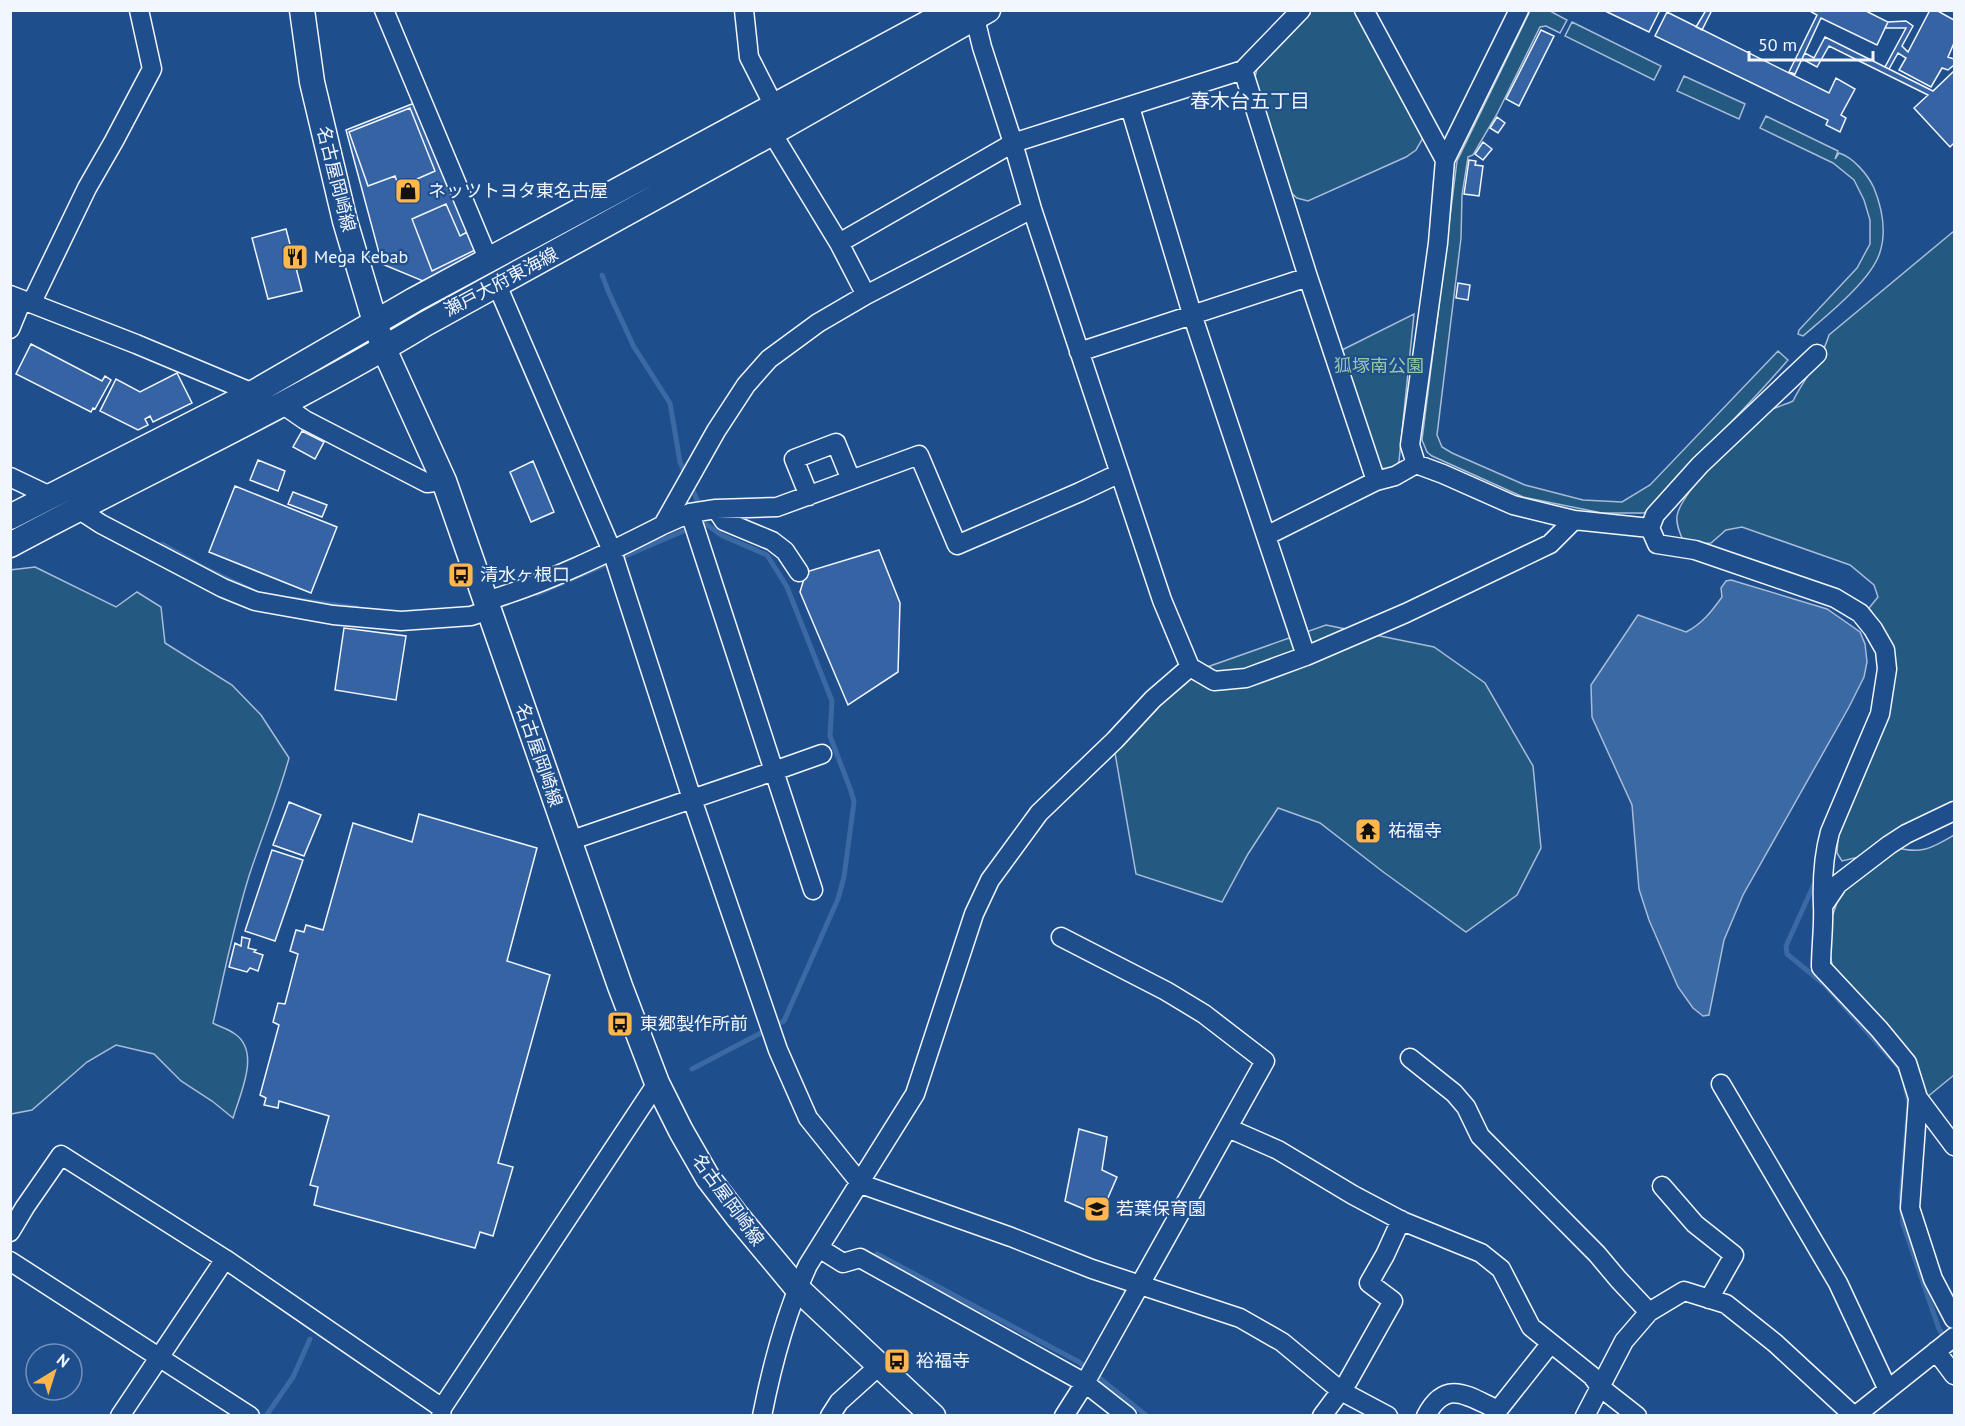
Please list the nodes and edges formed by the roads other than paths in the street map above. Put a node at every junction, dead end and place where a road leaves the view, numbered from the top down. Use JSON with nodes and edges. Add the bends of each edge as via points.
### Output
{"nodes":[{"id":1,"x":139,"y":10,"type":"edge"},
{"id":2,"x":302,"y":10,"type":"edge"},
{"id":3,"x":384,"y":10,"type":"edge"},
{"id":4,"x":744,"y":10,"type":"edge"},
{"id":5,"x":1301,"y":10,"type":"edge"},
{"id":6,"x":1364,"y":10,"type":"edge"},
{"id":7,"x":1519,"y":10,"type":"edge"},
{"id":8,"x":972,"y":12,"type":"edge"},
{"id":9,"x":1244,"y":70,"type":"junction"},
{"id":10,"x":774,"y":106,"type":"junction"},
{"id":11,"x":1130,"y":107,"type":"junction"},
{"id":12,"x":772,"y":133,"type":"junction"},
{"id":13,"x":1013,"y":143,"type":"junction"},
{"id":14,"x":1445,"y":160,"type":"junction"},
{"id":15,"x":1032,"y":209,"type":"junction"},
{"id":16,"x":839,"y":243,"type":"junction"},
{"id":17,"x":489,"y":261,"type":"junction"},
{"id":18,"x":1308,"y":277,"type":"junction"},
{"id":19,"x":497,"y":285,"type":"junction"},
{"id":20,"x":866,"y":295,"type":"junction"},
{"id":21,"x":21,"y":299,"type":"edge"},
{"id":22,"x":1192,"y":314,"type":"junction"},
{"id":23,"x":375,"y":322,"type":"junction"},
{"id":24,"x":10,"y":329,"type":"edge"},
{"id":25,"x":384,"y":349,"type":"junction"},
{"id":26,"x":1079,"y":352,"type":"junction"},
{"id":27,"x":1817,"y":354,"type":"dead end"},
{"id":28,"x":253,"y":393,"type":"junction"},
{"id":29,"x":282,"y":404,"type":"junction"},
{"id":30,"x":1416,"y":464,"type":"junction"},
{"id":31,"x":1120,"y":472,"type":"junction"},
{"id":32,"x":10,"y":477,"type":"edge"},
{"id":33,"x":851,"y":480,"type":"junction"},
{"id":34,"x":444,"y":481,"type":"junction"},
{"id":35,"x":1376,"y":481,"type":"junction"},
{"id":36,"x":50,"y":496,"type":"junction"},
{"id":37,"x":808,"y":496,"type":"junction"},
{"id":38,"x":78,"y":509,"type":"junction"},
{"id":39,"x":716,"y":509,"type":"junction"},
{"id":40,"x":690,"y":513,"type":"junction"},
{"id":41,"x":10,"y":517,"type":"edge"},
{"id":42,"x":1574,"y":520,"type":"junction"},
{"id":43,"x":663,"y":525,"type":"junction"},
{"id":44,"x":1650,"y":528,"type":"junction"},
{"id":45,"x":1266,"y":536,"type":"junction"},
{"id":46,"x":10,"y":545,"type":"edge"},
{"id":47,"x":612,"y":551,"type":"junction"},
{"id":48,"x":799,"y":572,"type":"dead end"},
{"id":49,"x":487,"y":606,"type":"junction"},
{"id":50,"x":1306,"y":656,"type":"junction"},
{"id":51,"x":1191,"y":668,"type":"junction"},
{"id":52,"x":822,"y":753,"type":"dead end"},
{"id":53,"x":774,"y":771,"type":"junction"},
{"id":54,"x":692,"y":799,"type":"junction"},
{"id":55,"x":1954,"y":811,"type":"edge"},
{"id":56,"x":569,"y":841,"type":"junction"},
{"id":57,"x":813,"y":890,"type":"dead end"},
{"id":58,"x":1823,"y":906,"type":"junction"},
{"id":59,"x":1061,"y":937,"type":"dead end"},
{"id":60,"x":1410,"y":1058,"type":"dead end"},
{"id":61,"x":657,"y":1083,"type":"junction"},
{"id":62,"x":1721,"y":1084,"type":"dead end"},
{"id":63,"x":1918,"y":1098,"type":"junction"},
{"id":64,"x":1228,"y":1128,"type":"junction"},
{"id":65,"x":1954,"y":1146,"type":"edge"},
{"id":66,"x":861,"y":1184,"type":"junction"},
{"id":67,"x":1662,"y":1186,"type":"dead end"},
{"id":68,"x":1401,"y":1220,"type":"junction"},
{"id":69,"x":10,"y":1232,"type":"edge"},
{"id":70,"x":819,"y":1248,"type":"junction"},
{"id":71,"x":225,"y":1259,"type":"junction"},
{"id":72,"x":10,"y":1261,"type":"edge"},
{"id":73,"x":1140,"y":1285,"type":"junction"},
{"id":74,"x":797,"y":1288,"type":"junction"},
{"id":75,"x":1709,"y":1299,"type":"junction"},
{"id":76,"x":1648,"y":1311,"type":"junction"},
{"id":77,"x":1954,"y":1319,"type":"edge"},
{"id":78,"x":1954,"y":1337,"type":"edge"},
{"id":79,"x":1551,"y":1343,"type":"junction"},
{"id":80,"x":1936,"y":1351,"type":"junction"},
{"id":81,"x":160,"y":1359,"type":"junction"},
{"id":82,"x":880,"y":1365,"type":"junction"},
{"id":83,"x":1954,"y":1375,"type":"edge"},
{"id":84,"x":1085,"y":1383,"type":"junction"},
{"id":85,"x":1600,"y":1387,"type":"junction"},
{"id":86,"x":1888,"y":1390,"type":"junction"},
{"id":87,"x":1341,"y":1391,"type":"junction"},
{"id":88,"x":442,"y":1412,"type":"edge"},
{"id":89,"x":120,"y":1416,"type":"edge"},
{"id":90,"x":250,"y":1416,"type":"edge"},
{"id":91,"x":762,"y":1416,"type":"edge"},
{"id":92,"x":830,"y":1416,"type":"edge"},
{"id":93,"x":933,"y":1416,"type":"edge"},
{"id":94,"x":1064,"y":1416,"type":"edge"},
{"id":95,"x":1127,"y":1416,"type":"edge"},
{"id":96,"x":1322,"y":1416,"type":"edge"},
{"id":97,"x":1388,"y":1416,"type":"edge"},
{"id":98,"x":1426,"y":1416,"type":"edge"},
{"id":99,"x":1585,"y":1416,"type":"edge"},
{"id":100,"x":1637,"y":1416,"type":"edge"},
{"id":101,"x":1855,"y":1416,"type":"edge"}],
"edges":[{"from":1,"to":21,"type":"street","via":[[152,69]]},
{"from":2,"to":23,"type":"main road","name":"名古屋岡崎線","via":[[312,82],[345,221]]},
{"from":3,"to":17,"type":"street"},
{"from":4,"to":10,"type":"street","via":[[749,57]]},
{"from":5,"to":9,"type":"street"},
{"from":6,"to":14,"type":"street"},
{"from":7,"to":14,"type":"street"},
{"from":8,"to":10,"type":"main road","name":"瀬戸大府東海線"},
{"from":8,"to":12,"type":"main road","name":"瀬戸大府東海線"},
{"from":8,"to":13,"type":"street"},
{"from":9,"to":11,"type":"street"},
{"from":9,"to":18,"type":"street"},
{"from":10,"to":17,"type":"main road","name":"瀬戸大府東海線"},
{"from":11,"to":13,"type":"street"},
{"from":11,"to":22,"type":"street"},
{"from":12,"to":16,"type":"street"},
{"from":12,"to":19,"type":"main road","name":"瀬戸大府東海線"},
{"from":13,"to":15,"type":"street"},
{"from":13,"to":16,"type":"street"},
{"from":14,"to":30,"type":"street","via":[[1438,243],[1410,445]]},
{"from":15,"to":20,"type":"street"},
{"from":15,"to":26,"type":"street"},
{"from":16,"to":20,"type":"street"},
{"from":17,"to":23,"type":"main road","name":"瀬戸大府東海線"},
{"from":18,"to":22,"type":"street"},
{"from":18,"to":35,"type":"street"},
{"from":19,"to":25,"type":"main road","name":"瀬戸大府東海線"},
{"from":19,"to":47,"type":"street"},
{"from":20,"to":43,"type":"street","via":[[795,339],[757,371],[716,431]]},
{"from":21,"to":24,"type":"street"},
{"from":21,"to":28,"type":"street"},
{"from":22,"to":26,"type":"street"},
{"from":22,"to":45,"type":"street"},
{"from":23,"to":25,"type":"main road","name":"名古屋岡崎線"},
{"from":23,"to":28,"type":"main road","name":"瀬戸大府東海線"},
{"from":25,"to":29,"type":"main road","name":"瀬戸大府東海線"},
{"from":25,"to":34,"type":"main road","name":"名古屋岡崎線"},
{"from":26,"to":31,"type":"street"},
{"from":27,"to":44,"type":"street","via":[[1700,465],[1655,515]]},
{"from":28,"to":36,"type":"main road","name":"瀬戸大府東海線"},
{"from":29,"to":34,"type":"street","via":[[305,420],[427,483]]},
{"from":29,"to":38,"type":"main road","name":"瀬戸大府東海線"},
{"from":30,"to":35,"type":"street"},
{"from":30,"to":42,"type":"street","via":[[1513,505]]},
{"from":31,"to":33,"type":"street","via":[[957,545],[919,455]]},
{"from":31,"to":51,"type":"street","via":[[1162,600]]},
{"from":32,"to":36,"type":"street"},
{"from":33,"to":37,"type":"street"},
{"from":33,"to":37,"type":"street","via":[[836,443],[794,459]]},
{"from":34,"to":49,"type":"main road","name":"名古屋岡崎線"},
{"from":35,"to":45,"type":"street"},
{"from":36,"to":41,"type":"main road","name":"瀬戸大府東海線"},
{"from":37,"to":39,"type":"street","via":[[777,507]]},
{"from":38,"to":46,"type":"main road","name":"瀬戸大府東海線"},
{"from":38,"to":49,"type":"street","via":[[223,588],[255,601],[333,615],[401,621],[471,616]]},
{"from":39,"to":40,"type":"street"},
{"from":39,"to":48,"type":"street","via":[[724,521],[772,541],[785,551]]},
{"from":40,"to":43,"type":"street"},
{"from":40,"to":53,"type":"street"},
{"from":42,"to":44,"type":"street"},
{"from":42,"to":50,"type":"street","via":[[1550,544]]},
{"from":43,"to":47,"type":"street"},
{"from":44,"to":58,"type":"street","via":[[1657,544],[1695,550],[1835,598],[1860,614],[1885,650],[1887,669],[1880,714],[1824,852]]},
{"from":45,"to":50,"type":"street"},
{"from":47,"to":49,"type":"street"},
{"from":47,"to":54,"type":"street"},
{"from":49,"to":56,"type":"main road","name":"名古屋岡崎線"},
{"from":50,"to":51,"type":"street","via":[[1246,678],[1214,681]]},
{"from":51,"to":66,"type":"street","via":[[1153,699],[1039,813],[990,880],[915,1094]]},
{"from":52,"to":53,"type":"street"},
{"from":53,"to":54,"type":"street"},
{"from":53,"to":57,"type":"street"},
{"from":54,"to":56,"type":"street"},
{"from":54,"to":66,"type":"street","via":[[778,1050],[808,1118]]},
{"from":55,"to":58,"type":"street","via":[[1889,845],[1838,884]]},
{"from":56,"to":61,"type":"main road","name":"名古屋岡崎線"},
{"from":58,"to":63,"type":"street","via":[[1821,967],[1907,1064]]},
{"from":59,"to":64,"type":"street","via":[[1204,1014],[1265,1061]]},
{"from":60,"to":76,"type":"street","via":[[1454,1093],[1466,1107],[1480,1136],[1598,1254]]},
{"from":61,"to":74,"type":"main road","name":"名古屋岡崎線","via":[[708,1178]]},
{"from":61,"to":88,"type":"street"},
{"from":62,"to":86,"type":"street","via":[[1838,1283]]},
{"from":63,"to":65,"type":"street"},
{"from":63,"to":77,"type":"street","via":[[1910,1208],[1933,1279]]},
{"from":64,"to":68,"type":"street","via":[[1278,1150]]},
{"from":64,"to":73,"type":"street"},
{"from":66,"to":70,"type":"street"},
{"from":66,"to":73,"type":"street"},
{"from":67,"to":75,"type":"street","via":[[1695,1224],[1734,1254]]},
{"from":68,"to":79,"type":"street","via":[[1481,1253],[1501,1269],[1531,1327]]},
{"from":68,"to":87,"type":"street","via":[[1369,1283],[1393,1301]]},
{"from":69,"to":71,"type":"street","via":[[61,1155]]},
{"from":70,"to":74,"type":"street"},
{"from":70,"to":84,"type":"street","via":[[843,1263],[860,1258]]},
{"from":71,"to":81,"type":"street"},
{"from":71,"to":88,"type":"street"},
{"from":72,"to":81,"type":"street"},
{"from":73,"to":84,"type":"street"},
{"from":73,"to":87,"type":"street","via":[[1240,1318],[1282,1342]]},
{"from":74,"to":82,"type":"main road","name":"名古屋岡崎線"},
{"from":74,"to":91,"type":"street"},
{"from":75,"to":76,"type":"street","via":[[1684,1291]]},
{"from":75,"to":101,"type":"street","via":[[1726,1304],[1775,1343]]},
{"from":76,"to":85,"type":"street","via":[[1624,1341]]},
{"from":78,"to":80,"type":"street"},
{"from":79,"to":85,"type":"street"},
{"from":79,"to":98,"type":"street","via":[[1498,1410],[1460,1392],[1451,1392],[1432,1404]]},
{"from":80,"to":83,"type":"street"},
{"from":80,"to":86,"type":"street"},
{"from":81,"to":89,"type":"street"},
{"from":81,"to":90,"type":"street"},
{"from":82,"to":92,"type":"street","via":[[839,1402]]},
{"from":82,"to":93,"type":"main road","name":"名古屋岡崎線"},
{"from":84,"to":94,"type":"street"},
{"from":84,"to":95,"type":"street"},
{"from":85,"to":99,"type":"street"},
{"from":85,"to":100,"type":"street"},
{"from":86,"to":101,"type":"street"},
{"from":87,"to":96,"type":"street"},
{"from":87,"to":97,"type":"street"}]}
